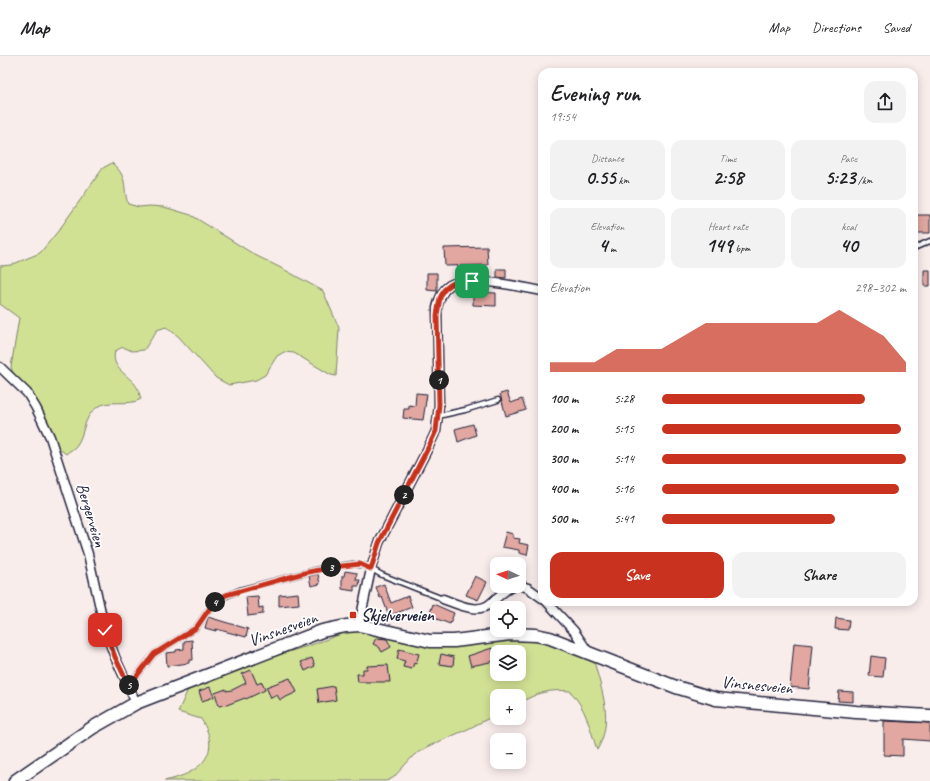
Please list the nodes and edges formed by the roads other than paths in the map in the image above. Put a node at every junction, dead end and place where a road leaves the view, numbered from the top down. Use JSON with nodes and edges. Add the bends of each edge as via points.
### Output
{"nodes":[{"id":1,"x":930,"y":241,"type":"edge"},
{"id":2,"x":918,"y":246,"type":"edge"},
{"id":3,"x":538,"y":290,"type":"edge"},
{"id":4,"x":0,"y":367,"type":"edge"},
{"id":5,"x":498,"y":400,"type":"dead end"},
{"id":6,"x":438,"y":416,"type":"junction"},
{"id":7,"x":371,"y":569,"type":"junction"},
{"id":8,"x":526,"y":587,"type":"edge"},
{"id":9,"x":502,"y":593,"type":"edge"},
{"id":10,"x":538,"y":595,"type":"edge"},
{"id":11,"x":443,"y":599,"type":"joint"},
{"id":12,"x":550,"y":606,"type":"edge"},
{"id":13,"x":358,"y":625,"type":"junction"},
{"id":14,"x":589,"y":653,"type":"junction"},
{"id":15,"x":129,"y":686,"type":"junction"},
{"id":16,"x":136,"y":703,"type":"junction"},
{"id":17,"x":930,"y":716,"type":"edge"},
{"id":18,"x":15,"y":781,"type":"edge"}],
"edges":[{"from":1,"to":2,"type":"lane"},
{"from":3,"to":6,"type":"street","via":[[472,281],[453,283],[444,290],[437,308]]},
{"from":4,"to":15,"type":"street","name":"Bergerveien","via":[[27,393],[50,437],[88,554],[105,630]]},
{"from":5,"to":6,"type":"lane"},
{"from":6,"to":7,"type":"street","via":[[433,438],[384,533]]},
{"from":7,"to":11,"type":"lane"},
{"from":7,"to":13,"type":"street"},
{"from":7,"to":15,"type":"lane","via":[[360,564],[349,564],[320,569],[230,593],[210,608],[196,628],[154,654]]},
{"from":8,"to":10,"type":"street"},
{"from":9,"to":11,"type":"street","via":[[490,605],[481,608]]},
{"from":12,"to":14,"type":"street","via":[[574,631]]},
{"from":13,"to":14,"type":"main road","name":"Vinsnesveien","via":[[419,639],[440,641],[510,634],[536,635]]},
{"from":13,"to":16,"type":"main road","name":"Vinsnesveien","via":[[334,628],[312,635]]},
{"from":14,"to":17,"type":"main road","name":"Vinsnesveien","via":[[676,687],[716,699]]},
{"from":15,"to":16,"type":"street","name":"Bergerveien"},
{"from":16,"to":18,"type":"main road","name":"Vinsnesveien","via":[[92,728]]}]}
